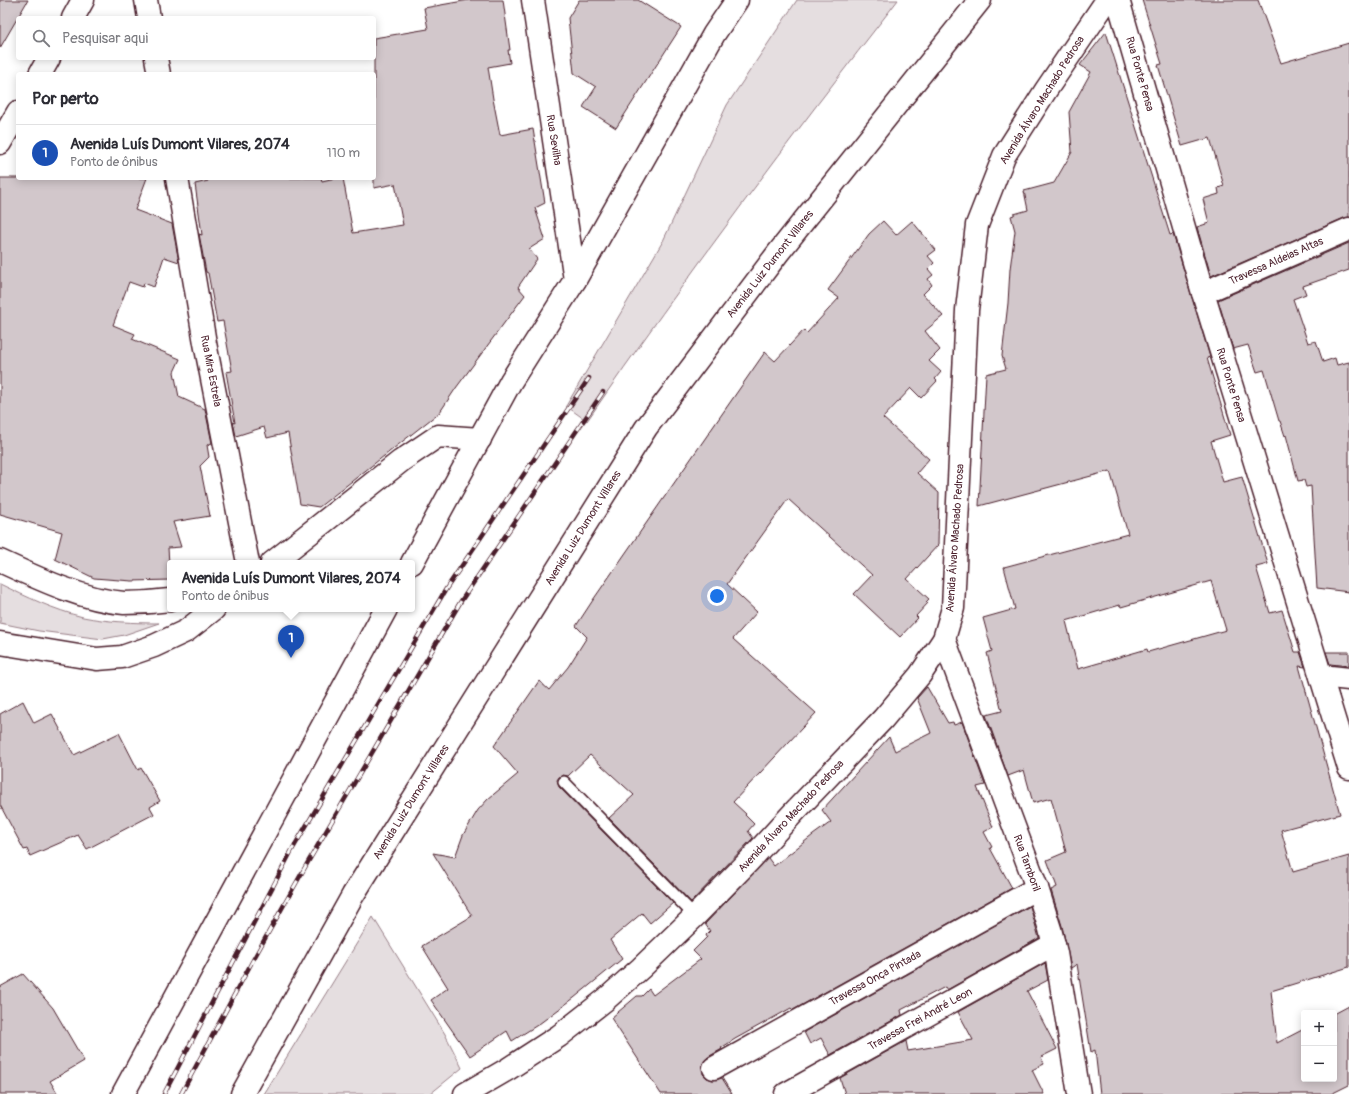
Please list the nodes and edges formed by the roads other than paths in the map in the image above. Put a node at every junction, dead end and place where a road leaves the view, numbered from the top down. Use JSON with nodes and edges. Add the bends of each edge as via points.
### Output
{"nodes":[{"id":1,"x":83,"y":0,"type":"edge"},
{"id":2,"x":146,"y":0,"type":"edge"},
{"id":3,"x":533,"y":0,"type":"edge"},
{"id":4,"x":738,"y":0,"type":"edge"},
{"id":5,"x":980,"y":0,"type":"edge"},
{"id":6,"x":1107,"y":0,"type":"edge"},
{"id":7,"x":1118,"y":0,"type":"edge"},
{"id":8,"x":74,"y":16,"type":"edge"},
{"id":9,"x":149,"y":16,"type":"edge"},
{"id":10,"x":48,"y":60,"type":"edge"},
{"id":11,"x":156,"y":60,"type":"edge"},
{"id":12,"x":41,"y":72,"type":"edge"},
{"id":13,"x":159,"y":72,"type":"edge"},
{"id":14,"x":16,"y":115,"type":"edge"},
{"id":15,"x":0,"y":143,"type":"edge"},
{"id":16,"x":176,"y":180,"type":"edge"},
{"id":17,"x":1349,"y":229,"type":"edge"},
{"id":18,"x":575,"y":280,"type":"junction"},
{"id":19,"x":1203,"y":293,"type":"junction"},
{"id":20,"x":480,"y":439,"type":"junction"},
{"id":21,"x":247,"y":560,"type":"edge"},
{"id":22,"x":276,"y":560,"type":"edge"},
{"id":23,"x":414,"y":560,"type":"edge"},
{"id":24,"x":0,"y":561,"type":"edge"},
{"id":25,"x":167,"y":600,"type":"edge"},
{"id":26,"x":210,"y":612,"type":"edge"},
{"id":27,"x":384,"y":612,"type":"edge"},
{"id":28,"x":944,"y":640,"type":"junction"},
{"id":29,"x":0,"y":642,"type":"edge"},
{"id":30,"x":1321,"y":676,"type":"junction"},
{"id":31,"x":1349,"y":680,"type":"edge"},
{"id":32,"x":1349,"y":768,"type":"edge"},
{"id":33,"x":564,"y":782,"type":"dead end"},
{"id":34,"x":1037,"y":888,"type":"junction"},
{"id":35,"x":695,"y":916,"type":"junction"},
{"id":36,"x":1054,"y":944,"type":"junction"},
{"id":37,"x":714,"y":1068,"type":"dead end"},
{"id":38,"x":810,"y":1088,"type":"edge"},
{"id":39,"x":123,"y":1094,"type":"edge"},
{"id":40,"x":242,"y":1094,"type":"edge"},
{"id":41,"x":465,"y":1094,"type":"edge"},
{"id":42,"x":786,"y":1094,"type":"edge"},
{"id":43,"x":1079,"y":1094,"type":"edge"}],
"edges":[{"from":1,"to":8,"type":"street"},
{"from":2,"to":9,"type":"street"},
{"from":3,"to":18,"type":"street","name":"Rua Sevilha"},
{"from":4,"to":18,"type":"street","via":[[714,34]]},
{"from":5,"to":40,"type":"street","name":"Avenida Luiz Dumont Villares","via":[[778,253],[646,428],[353,895]]},
{"from":6,"to":28,"type":"street","name":"Avenida Álvaro Machado Pedrosa","via":[[1004,156],[977,225],[967,310],[953,608]]},
{"from":7,"to":19,"type":"street","name":"Rua Ponte Pensa"},
{"from":10,"to":12,"type":"street"},
{"from":11,"to":13,"type":"street"},
{"from":14,"to":15,"type":"street"},
{"from":16,"to":21,"type":"street","name":"Rua Mira Estrela"},
{"from":17,"to":19,"type":"street","name":"Travessa Aldeias Altas"},
{"from":18,"to":20,"type":"street","via":[[511,381]]},
{"from":19,"to":30,"type":"street","name":"Rua Ponte Pensa"},
{"from":20,"to":22,"type":"street","via":[[438,436],[401,461]]},
{"from":20,"to":23,"type":"street"},
{"from":24,"to":25,"type":"street","via":[[88,596],[124,603]]},
{"from":26,"to":29,"type":"street","via":[[186,631],[122,657],[97,659]]},
{"from":27,"to":39,"type":"street"},
{"from":28,"to":34,"type":"street","name":"Rua Tamboril"},
{"from":28,"to":35,"type":"street","name":"Avenida Álvaro Machado Pedrosa","via":[[920,675],[883,720]]},
{"from":30,"to":31,"type":"street"},
{"from":30,"to":32,"type":"street","name":"Rua Ponte Pensa"},
{"from":33,"to":35,"type":"lane"},
{"from":34,"to":36,"type":"street","name":"Rua Tamboril"},
{"from":34,"to":37,"type":"street","name":"Travessa Onça Pintada"},
{"from":35,"to":41,"type":"street","name":"Avenida Álvaro Machado Pedrosa","via":[[610,996],[559,1036]]},
{"from":36,"to":38,"type":"street","name":"Travessa Frei André Leon"},
{"from":36,"to":43,"type":"street","name":"Rua Tamboril"},
{"from":38,"to":42,"type":"street","name":"Travessa Frei André Leon"}]}
